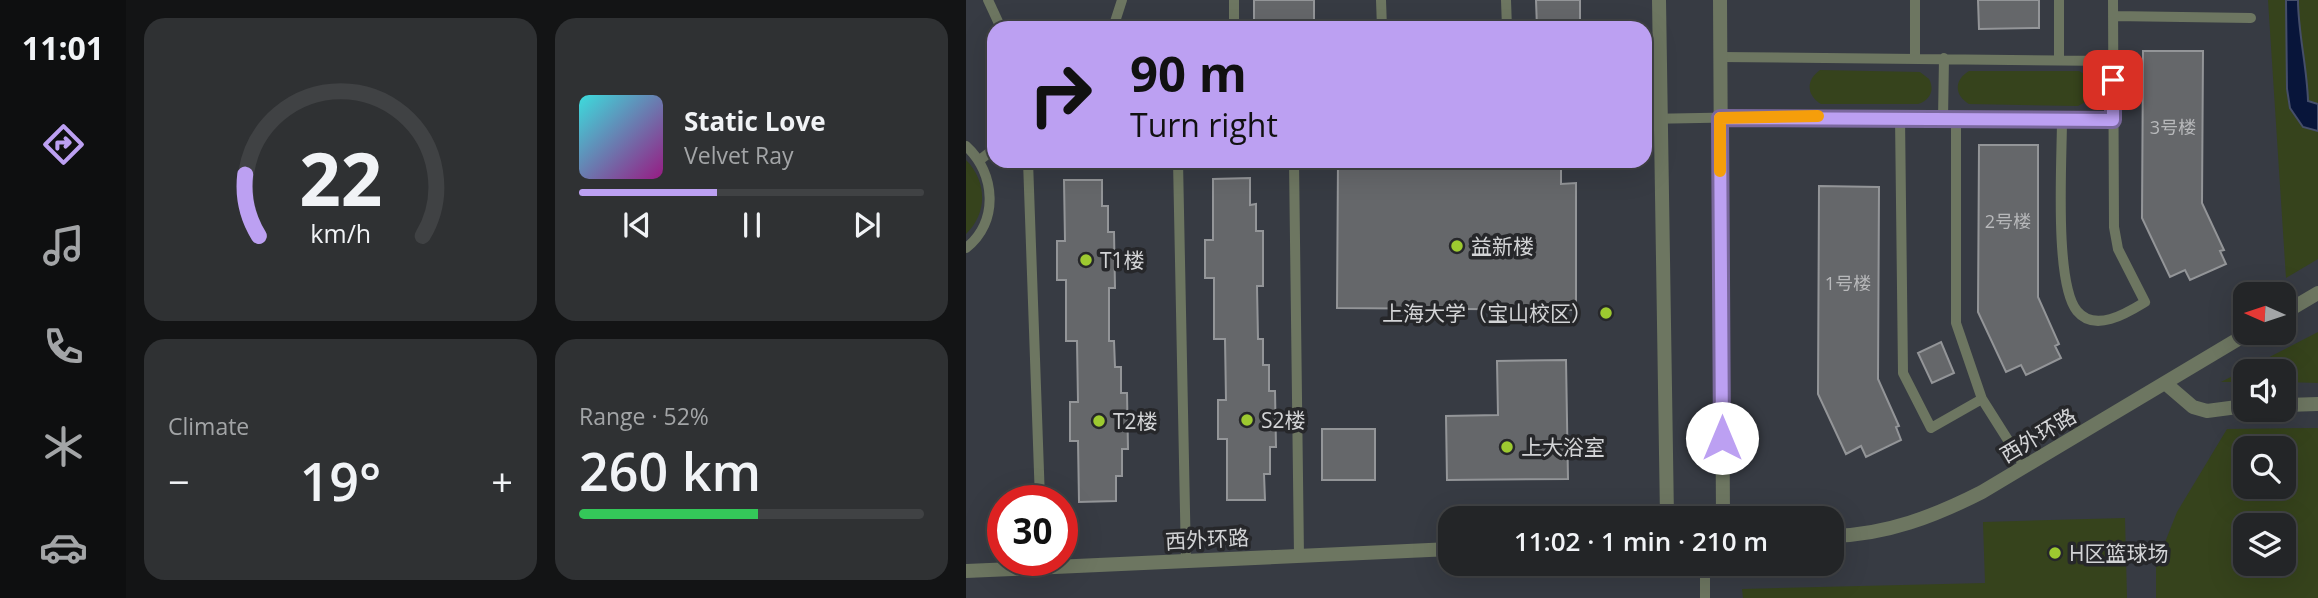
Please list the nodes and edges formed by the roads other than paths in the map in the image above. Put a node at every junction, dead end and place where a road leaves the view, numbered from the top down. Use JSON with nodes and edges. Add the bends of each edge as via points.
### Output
{"nodes":[{"id":1,"x":989,"y":0,"type":"edge"},
{"id":2,"x":1122,"y":0,"type":"edge"},
{"id":3,"x":1234,"y":0,"type":"edge"},
{"id":4,"x":1381,"y":0,"type":"edge"},
{"id":5,"x":1506,"y":0,"type":"edge"},
{"id":6,"x":1659,"y":0,"type":"edge"},
{"id":7,"x":1720,"y":0,"type":"edge"},
{"id":8,"x":1915,"y":0,"type":"edge"},
{"id":9,"x":2059,"y":0,"type":"edge"},
{"id":10,"x":2112,"y":0,"type":"edge"},
{"id":11,"x":2113,"y":16,"type":"junction"},
{"id":12,"x":2251,"y":18,"type":"dead end"},
{"id":13,"x":997,"y":21,"type":"edge"},
{"id":14,"x":1115,"y":21,"type":"edge"},
{"id":15,"x":1234,"y":21,"type":"edge"},
{"id":16,"x":1382,"y":21,"type":"edge"},
{"id":17,"x":1507,"y":21,"type":"edge"},
{"id":18,"x":1720,"y":57,"type":"junction"},
{"id":19,"x":1915,"y":58,"type":"junction"},
{"id":20,"x":1944,"y":58,"type":"junction"},
{"id":21,"x":2059,"y":59,"type":"junction"},
{"id":22,"x":2113,"y":61,"type":"junction"},
{"id":23,"x":1900,"y":117,"type":"junction"},
{"id":24,"x":1720,"y":118,"type":"junction"},
{"id":25,"x":1652,"y":119,"type":"edge"},
{"id":26,"x":1661,"y":119,"type":"junction"},
{"id":27,"x":1943,"y":119,"type":"junction"},
{"id":28,"x":1956,"y":119,"type":"junction"},
{"id":29,"x":2062,"y":119,"type":"junction"},
{"id":30,"x":2113,"y":120,"type":"junction"},
{"id":31,"x":966,"y":146,"type":"edge"},
{"id":32,"x":987,"y":154,"type":"edge"},
{"id":33,"x":981,"y":159,"type":"junction"},
{"id":34,"x":1028,"y":168,"type":"edge"},
{"id":35,"x":1178,"y":168,"type":"edge"},
{"id":36,"x":1294,"y":168,"type":"edge"},
{"id":37,"x":966,"y":248,"type":"edge"},
{"id":38,"x":2318,"y":293,"type":"edge"},
{"id":39,"x":2296,"y":306,"type":"edge"},
{"id":40,"x":2233,"y":342,"type":"edge"},
{"id":41,"x":2165,"y":383,"type":"junction"},
{"id":42,"x":1982,"y":399,"type":"junction"},
{"id":43,"x":2318,"y":404,"type":"edge"},
{"id":44,"x":2296,"y":405,"type":"edge"},
{"id":45,"x":2233,"y":408,"type":"edge"},
{"id":46,"x":2025,"y":467,"type":"junction"},
{"id":47,"x":1039,"y":485,"type":"edge"},
{"id":48,"x":1667,"y":506,"type":"edge"},
{"id":49,"x":1723,"y":506,"type":"edge"},
{"id":50,"x":1844,"y":535,"type":"edge"},
{"id":51,"x":1438,"y":550,"type":"edge"},
{"id":52,"x":1299,"y":556,"type":"junction"},
{"id":53,"x":1185,"y":561,"type":"junction"},
{"id":54,"x":1078,"y":563,"type":"edge"},
{"id":55,"x":987,"y":569,"type":"edge"},
{"id":56,"x":966,"y":571,"type":"edge"},
{"id":57,"x":1705,"y":576,"type":"edge"},
{"id":58,"x":1705,"y":598,"type":"edge"}],
"edges":[{"from":1,"to":13,"type":"lane"},
{"from":2,"to":14,"type":"lane"},
{"from":3,"to":15,"type":"lane"},
{"from":4,"to":16,"type":"lane"},
{"from":5,"to":17,"type":"lane"},
{"from":6,"to":26,"type":"street"},
{"from":7,"to":18,"type":"street"},
{"from":8,"to":19,"type":"lane"},
{"from":9,"to":21,"type":"lane"},
{"from":10,"to":11,"type":"lane"},
{"from":11,"to":12,"type":"lane"},
{"from":11,"to":22,"type":"lane"},
{"from":18,"to":19,"type":"lane"},
{"from":18,"to":24,"type":"street"},
{"from":19,"to":20,"type":"lane"},
{"from":20,"to":21,"type":"lane"},
{"from":20,"to":27,"type":"lane"},
{"from":21,"to":22,"type":"lane"},
{"from":22,"to":30,"type":"lane"},
{"from":23,"to":24,"type":"lane"},
{"from":23,"to":27,"type":"lane"},
{"from":23,"to":42,"type":"lane","via":[[1903,373],[1931,428]]},
{"from":24,"to":26,"type":"lane"},
{"from":24,"to":49,"type":"street"},
{"from":25,"to":26,"type":"lane"},
{"from":26,"to":48,"type":"street"},
{"from":27,"to":28,"type":"lane"},
{"from":28,"to":29,"type":"lane"},
{"from":28,"to":42,"type":"lane","via":[[1956,323]]},
{"from":29,"to":30,"type":"lane"},
{"from":29,"to":30,"type":"lane","via":[[2064,280],[2076,311],[2101,321],[2121,317],[2145,302],[2115,239]]},
{"from":31,"to":33,"type":"lane"},
{"from":32,"to":33,"type":"lane"},
{"from":33,"to":37,"type":"lane","via":[[989,181],[990,212],[979,238]]},
{"from":34,"to":47,"type":"lane"},
{"from":35,"to":53,"type":"lane"},
{"from":36,"to":52,"type":"lane"},
{"from":38,"to":39,"type":"street"},
{"from":40,"to":41,"type":"street","name":"西外环路"},
{"from":41,"to":45,"type":"street","via":[[2193,407],[2207,411]]},
{"from":41,"to":46,"type":"street","name":"西外环路"},
{"from":42,"to":46,"type":"lane"},
{"from":43,"to":44,"type":"street"},
{"from":46,"to":50,"type":"street","name":"西外环路","via":[[1941,513]]},
{"from":51,"to":52,"type":"street","name":"西外环路"},
{"from":52,"to":53,"type":"street","name":"西外环路"},
{"from":53,"to":54,"type":"street","name":"西外环路"},
{"from":55,"to":56,"type":"street","name":"西外环路"},
{"from":57,"to":58,"type":"lane"}]}
